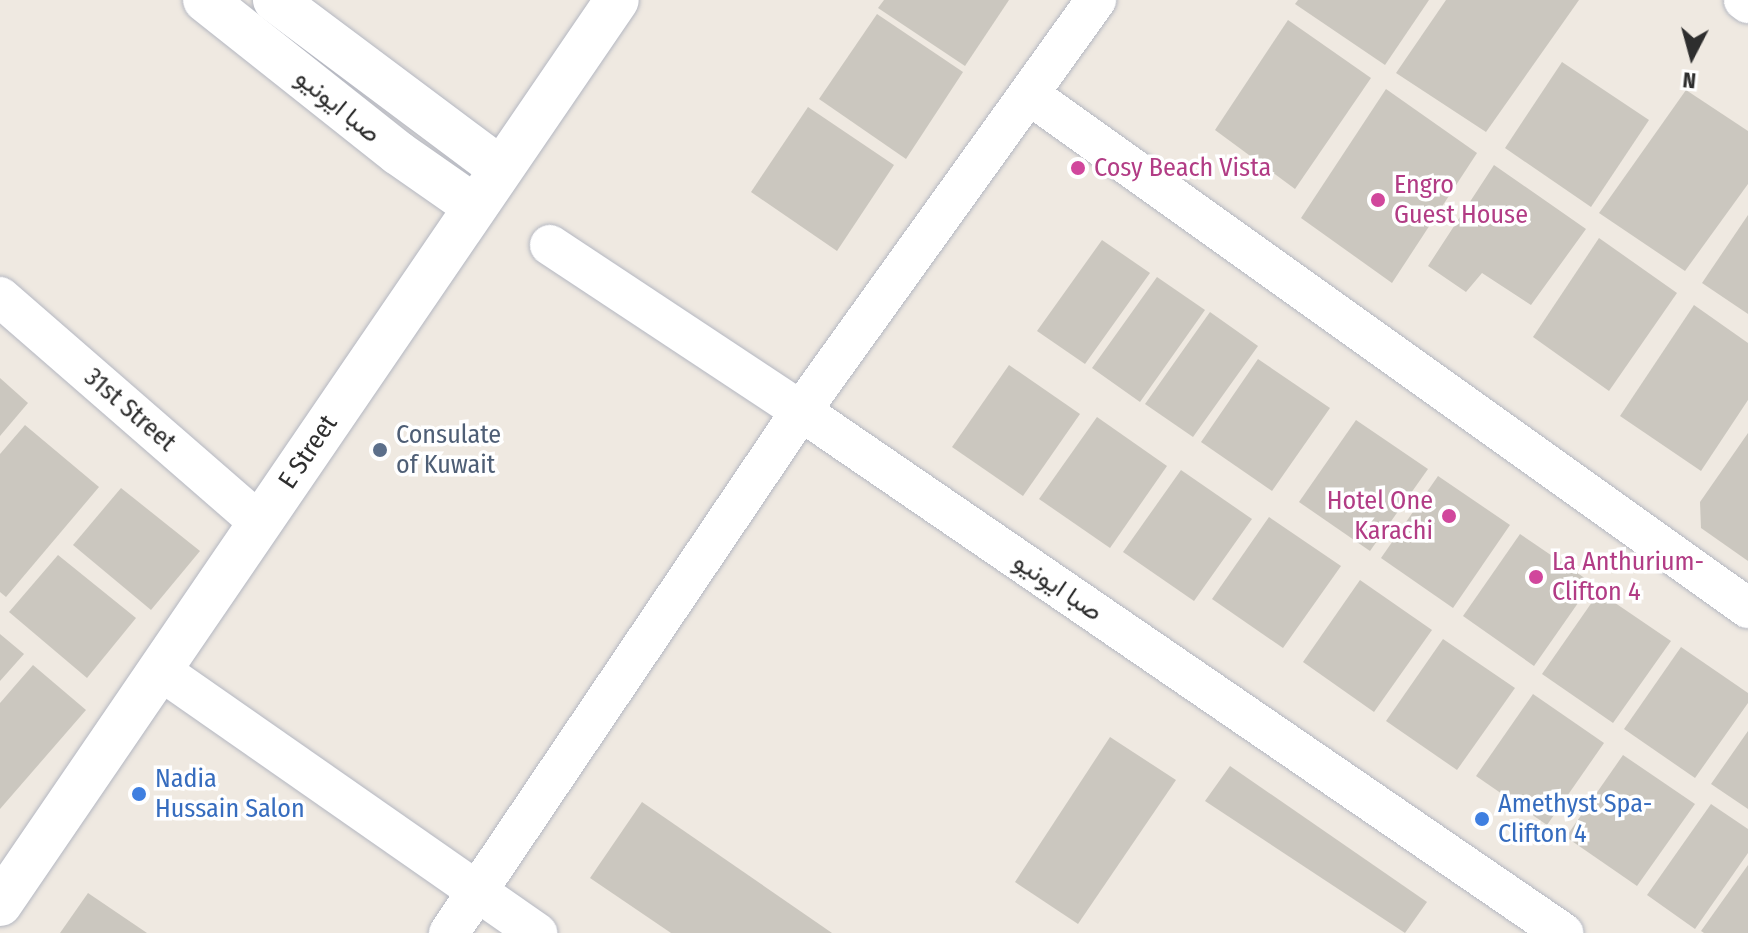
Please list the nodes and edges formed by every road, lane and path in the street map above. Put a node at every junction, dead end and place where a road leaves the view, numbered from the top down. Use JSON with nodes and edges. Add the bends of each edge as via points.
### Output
{"nodes":[{"id":1,"x":205,"y":0,"type":"edge"},
{"id":2,"x":275,"y":0,"type":"edge"},
{"id":3,"x":617,"y":0,"type":"edge"},
{"id":4,"x":1096,"y":0,"type":"edge"},
{"id":5,"x":1031,"y":96,"type":"junction"},
{"id":6,"x":501,"y":169,"type":"junction"},
{"id":7,"x":474,"y":206,"type":"junction"},
{"id":8,"x":550,"y":245,"type":"dead end"},
{"id":9,"x":0,"y":297,"type":"edge"},
{"id":10,"x":801,"y":411,"type":"junction"},
{"id":11,"x":260,"y":523,"type":"junction"},
{"id":12,"x":1748,"y":608,"type":"edge"},
{"id":13,"x":160,"y":670,"type":"junction"},
{"id":14,"x":477,"y":892,"type":"junction"},
{"id":15,"x":0,"y":904,"type":"edge"},
{"id":16,"x":449,"y":933,"type":"edge"},
{"id":17,"x":537,"y":933,"type":"edge"},
{"id":18,"x":1563,"y":933,"type":"edge"}],
"edges":[{"from":1,"to":7,"type":"main road","name":"صبا ایونیو","via":[[398,153]]},
{"from":2,"to":6,"type":"main road","name":"صبا ایونیو"},
{"from":3,"to":6,"type":"main road","name":"E Street"},
{"from":4,"to":5,"type":"street"},
{"from":5,"to":10,"type":"street"},
{"from":5,"to":12,"type":"street"},
{"from":6,"to":7,"type":"main road","name":"E Street"},
{"from":7,"to":11,"type":"main road","name":"E Street"},
{"from":8,"to":10,"type":"street","name":"صبا ایونیو"},
{"from":9,"to":11,"type":"street","name":"31st Street"},
{"from":10,"to":14,"type":"street"},
{"from":10,"to":18,"type":"street","name":"صبا ایونیو"},
{"from":11,"to":13,"type":"main road","name":"E Street"},
{"from":13,"to":14,"type":"street"},
{"from":13,"to":15,"type":"main road","name":"E Street"},
{"from":14,"to":16,"type":"street"},
{"from":14,"to":17,"type":"street"}]}
